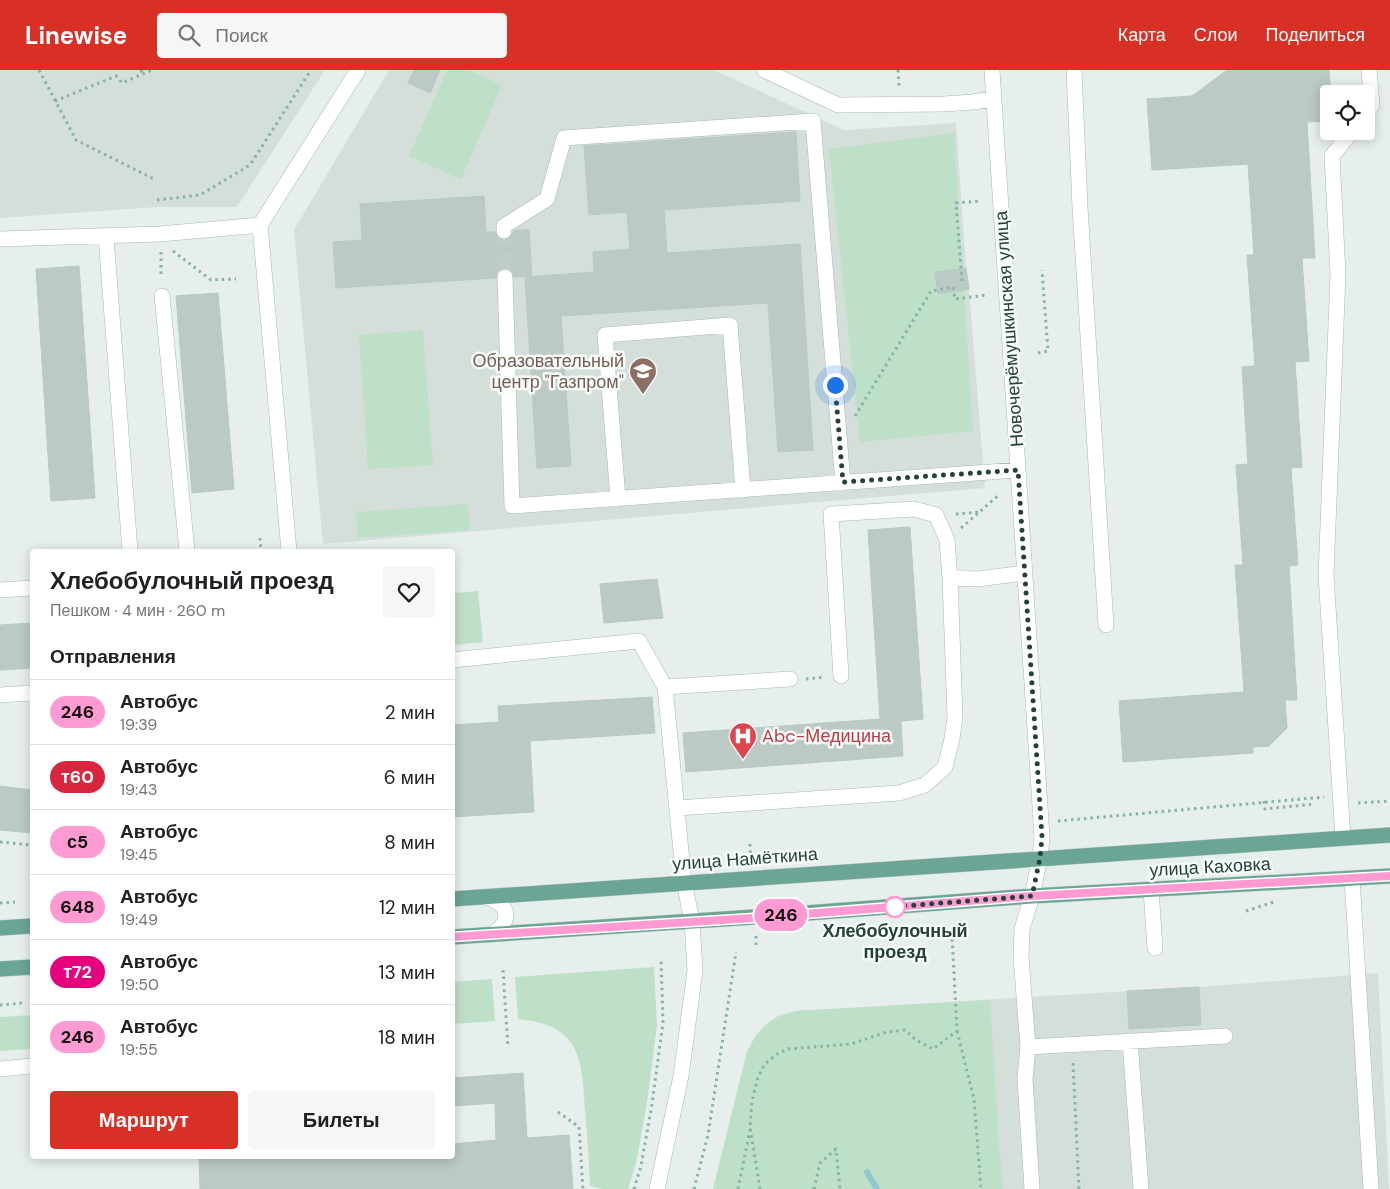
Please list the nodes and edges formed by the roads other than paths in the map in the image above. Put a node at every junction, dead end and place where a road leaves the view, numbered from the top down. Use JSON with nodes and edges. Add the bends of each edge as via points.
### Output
{"nodes":[{"id":1,"x":358,"y":70,"type":"edge"},
{"id":2,"x":764,"y":70,"type":"edge"},
{"id":3,"x":992,"y":70,"type":"edge"},
{"id":4,"x":1074,"y":70,"type":"edge"},
{"id":5,"x":1369,"y":70,"type":"edge"},
{"id":6,"x":1370,"y":85,"type":"edge"},
{"id":7,"x":993,"y":99,"type":"junction"},
{"id":8,"x":1345,"y":140,"type":"edge"},
{"id":9,"x":260,"y":225,"type":"junction"},
{"id":10,"x":504,"y":231,"type":"dead end"},
{"id":11,"x":106,"y":237,"type":"junction"},
{"id":12,"x":0,"y":239,"type":"edge"},
{"id":13,"x":505,"y":277,"type":"tunnel mouth"},
{"id":14,"x":162,"y":296,"type":"road end"},
{"id":15,"x":1018,"y":470,"type":"junction"},
{"id":16,"x":843,"y":482,"type":"junction"},
{"id":17,"x":743,"y":490,"type":"junction"},
{"id":18,"x":618,"y":499,"type":"junction"},
{"id":19,"x":130,"y":549,"type":"edge"},
{"id":20,"x":187,"y":549,"type":"edge"},
{"id":21,"x":289,"y":549,"type":"edge"},
{"id":22,"x":1024,"y":573,"type":"junction"},
{"id":23,"x":950,"y":578,"type":"junction"},
{"id":24,"x":30,"y":588,"type":"edge"},
{"id":25,"x":0,"y":590,"type":"edge"},
{"id":26,"x":1106,"y":626,"type":"dead end"},
{"id":27,"x":455,"y":660,"type":"edge"},
{"id":28,"x":841,"y":676,"type":"road end"},
{"id":29,"x":790,"y":680,"type":"road end"},
{"id":30,"x":665,"y":687,"type":"junction"},
{"id":31,"x":30,"y":693,"type":"edge"},
{"id":32,"x":0,"y":695,"type":"edge"},
{"id":33,"x":677,"y":808,"type":"junction"},
{"id":34,"x":1390,"y":835,"type":"edge"},
{"id":35,"x":1344,"y":838,"type":"junction"},
{"id":36,"x":1040,"y":858,"type":"junction"},
{"id":37,"x":1390,"y":876,"type":"edge"},
{"id":38,"x":1352,"y":878,"type":"junction"},
{"id":39,"x":684,"y":882,"type":"junction"},
{"id":40,"x":1151,"y":889,"type":"junction"},
{"id":41,"x":486,"y":896,"type":"junction"},
{"id":42,"x":1032,"y":896,"type":"junction"},
{"id":43,"x":455,"y":899,"type":"edge"},
{"id":44,"x":692,"y":921,"type":"junction"},
{"id":45,"x":30,"y":926,"type":"edge"},
{"id":46,"x":0,"y":928,"type":"edge"},
{"id":47,"x":491,"y":935,"type":"junction"},
{"id":48,"x":455,"y":937,"type":"edge"},
{"id":49,"x":1155,"y":948,"type":"dead end"},
{"id":50,"x":30,"y":967,"type":"edge"},
{"id":51,"x":0,"y":969,"type":"edge"},
{"id":52,"x":1225,"y":1036,"type":"dead end"},
{"id":53,"x":1130,"y":1041,"type":"junction"},
{"id":54,"x":1028,"y":1047,"type":"junction"},
{"id":55,"x":30,"y":1066,"type":"edge"},
{"id":56,"x":0,"y":1069,"type":"edge"},
{"id":57,"x":657,"y":1189,"type":"edge"},
{"id":58,"x":1032,"y":1189,"type":"edge"},
{"id":59,"x":1141,"y":1189,"type":"edge"},
{"id":60,"x":1371,"y":1189,"type":"edge"}],
"edges":[{"from":1,"to":9,"type":"street"},
{"from":2,"to":7,"type":"street","via":[[838,105],[944,104]]},
{"from":3,"to":7,"type":"street","name":"Новочерёмушкинская улица"},
{"from":4,"to":26,"type":"street"},
{"from":5,"to":6,"type":"street"},
{"from":7,"to":15,"type":"street","name":"Новочерёмушкинская улица"},
{"from":8,"to":35,"type":"street","via":[[1332,156],[1338,274],[1326,575]]},
{"from":9,"to":11,"type":"street","via":[[160,238]]},
{"from":9,"to":21,"type":"street"},
{"from":10,"to":16,"type":"street","via":[[504,226],[547,199],[564,138],[814,121]]},
{"from":11,"to":12,"type":"street"},
{"from":11,"to":19,"type":"street"},
{"from":13,"to":18,"type":"street","via":[[512,506]]},
{"from":14,"to":20,"type":"street"},
{"from":15,"to":16,"type":"street"},
{"from":15,"to":22,"type":"street","name":"Новочерёмушкинская улица"},
{"from":16,"to":17,"type":"street"},
{"from":17,"to":18,"type":"street"},
{"from":17,"to":18,"type":"street","via":[[730,325],[605,335]]},
{"from":22,"to":23,"type":"street","via":[[978,579]]},
{"from":22,"to":36,"type":"street","name":"Новочерёмушкинская улица","via":[[1042,837]]},
{"from":23,"to":28,"type":"street","via":[[947,540],[936,515],[914,509],[831,514]]},
{"from":23,"to":33,"type":"street","via":[[954,724],[945,767],[924,785],[898,793]]},
{"from":24,"to":25,"type":"street"},
{"from":27,"to":30,"type":"street","via":[[640,641]]},
{"from":29,"to":30,"type":"street"},
{"from":30,"to":33,"type":"street"},
{"from":31,"to":32,"type":"street"},
{"from":33,"to":39,"type":"street"},
{"from":34,"to":35,"type":"main road","name":"улица Каховка"},
{"from":35,"to":36,"type":"main road","name":"улица Каховка"},
{"from":36,"to":39,"type":"main road","name":"улица Намёткина"},
{"from":36,"to":42,"type":"street","name":"Новочерёмушкинская улица"},
{"from":37,"to":38,"type":"main road","name":"улица Каховка"},
{"from":38,"to":40,"type":"main road","name":"улица Каховка"},
{"from":38,"to":60,"type":"street"},
{"from":39,"to":41,"type":"main road","name":"улица Намёткина"},
{"from":39,"to":44,"type":"street"},
{"from":40,"to":42,"type":"main road","name":"улица Каховка"},
{"from":40,"to":49,"type":"street"},
{"from":41,"to":43,"type":"main road","name":"улица Намёткина"},
{"from":41,"to":47,"type":"street","via":[[500,903],[506,915],[504,923]]},
{"from":42,"to":44,"type":"main road"},
{"from":42,"to":54,"type":"street","name":"Новочерёмушкинская улица","via":[[1022,929],[1021,957]]},
{"from":44,"to":47,"type":"main road"},
{"from":44,"to":57,"type":"street","via":[[695,971],[681,1076]]},
{"from":45,"to":46,"type":"main road"},
{"from":47,"to":48,"type":"main road"},
{"from":50,"to":51,"type":"main road"},
{"from":52,"to":53,"type":"street"},
{"from":53,"to":54,"type":"street"},
{"from":53,"to":59,"type":"street"},
{"from":54,"to":58,"type":"street","name":"Новочерёмушкинская улица","via":[[1025,1079]]},
{"from":55,"to":56,"type":"street"}]}
